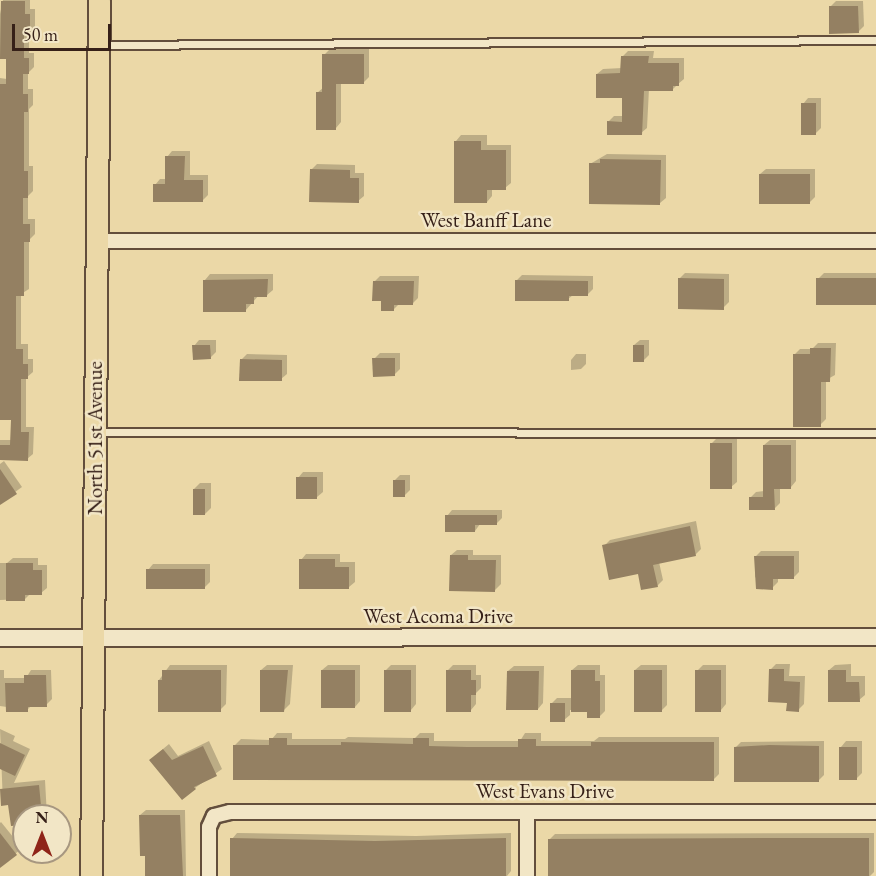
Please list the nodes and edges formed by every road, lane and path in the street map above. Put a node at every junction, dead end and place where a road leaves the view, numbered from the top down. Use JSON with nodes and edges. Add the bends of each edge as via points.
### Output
{"nodes":[{"id":1,"x":99,"y":0,"type":"edge"},
{"id":2,"x":876,"y":40,"type":"edge"},
{"id":3,"x":99,"y":45,"type":"junction"},
{"id":4,"x":96,"y":241,"type":"junction"},
{"id":5,"x":876,"y":241,"type":"edge"},
{"id":6,"x":96,"y":432,"type":"junction"},
{"id":7,"x":876,"y":433,"type":"edge"},
{"id":8,"x":0,"y":638,"type":"edge"},
{"id":9,"x":94,"y":638,"type":"junction"},
{"id":10,"x":876,"y":638,"type":"edge"},
{"id":11,"x":876,"y":812,"type":"edge"},
{"id":12,"x":527,"y":813,"type":"junction"},
{"id":13,"x":91,"y":876,"type":"edge"},
{"id":14,"x":209,"y":876,"type":"edge"},
{"id":15,"x":526,"y":876,"type":"edge"}],
"edges":[{"from":1,"to":3,"type":"main road","name":"North 51st Avenue"},
{"from":2,"to":3,"type":"lane"},
{"from":3,"to":4,"type":"main road","name":"North 51st Avenue"},
{"from":4,"to":5,"type":"street","name":"West Banff Lane"},
{"from":4,"to":6,"type":"main road","name":"North 51st Avenue"},
{"from":6,"to":7,"type":"lane"},
{"from":6,"to":9,"type":"main road","name":"North 51st Avenue"},
{"from":8,"to":9,"type":"street","name":"West Acoma Drive"},
{"from":9,"to":10,"type":"street","name":"West Acoma Drive"},
{"from":9,"to":13,"type":"main road","name":"North 51st Avenue"},
{"from":11,"to":12,"type":"street","name":"West Evans Drive"},
{"from":12,"to":14,"type":"street","name":"West Evans Drive","via":[[230,812],[214,816],[209,827]]},
{"from":12,"to":15,"type":"street"}]}
